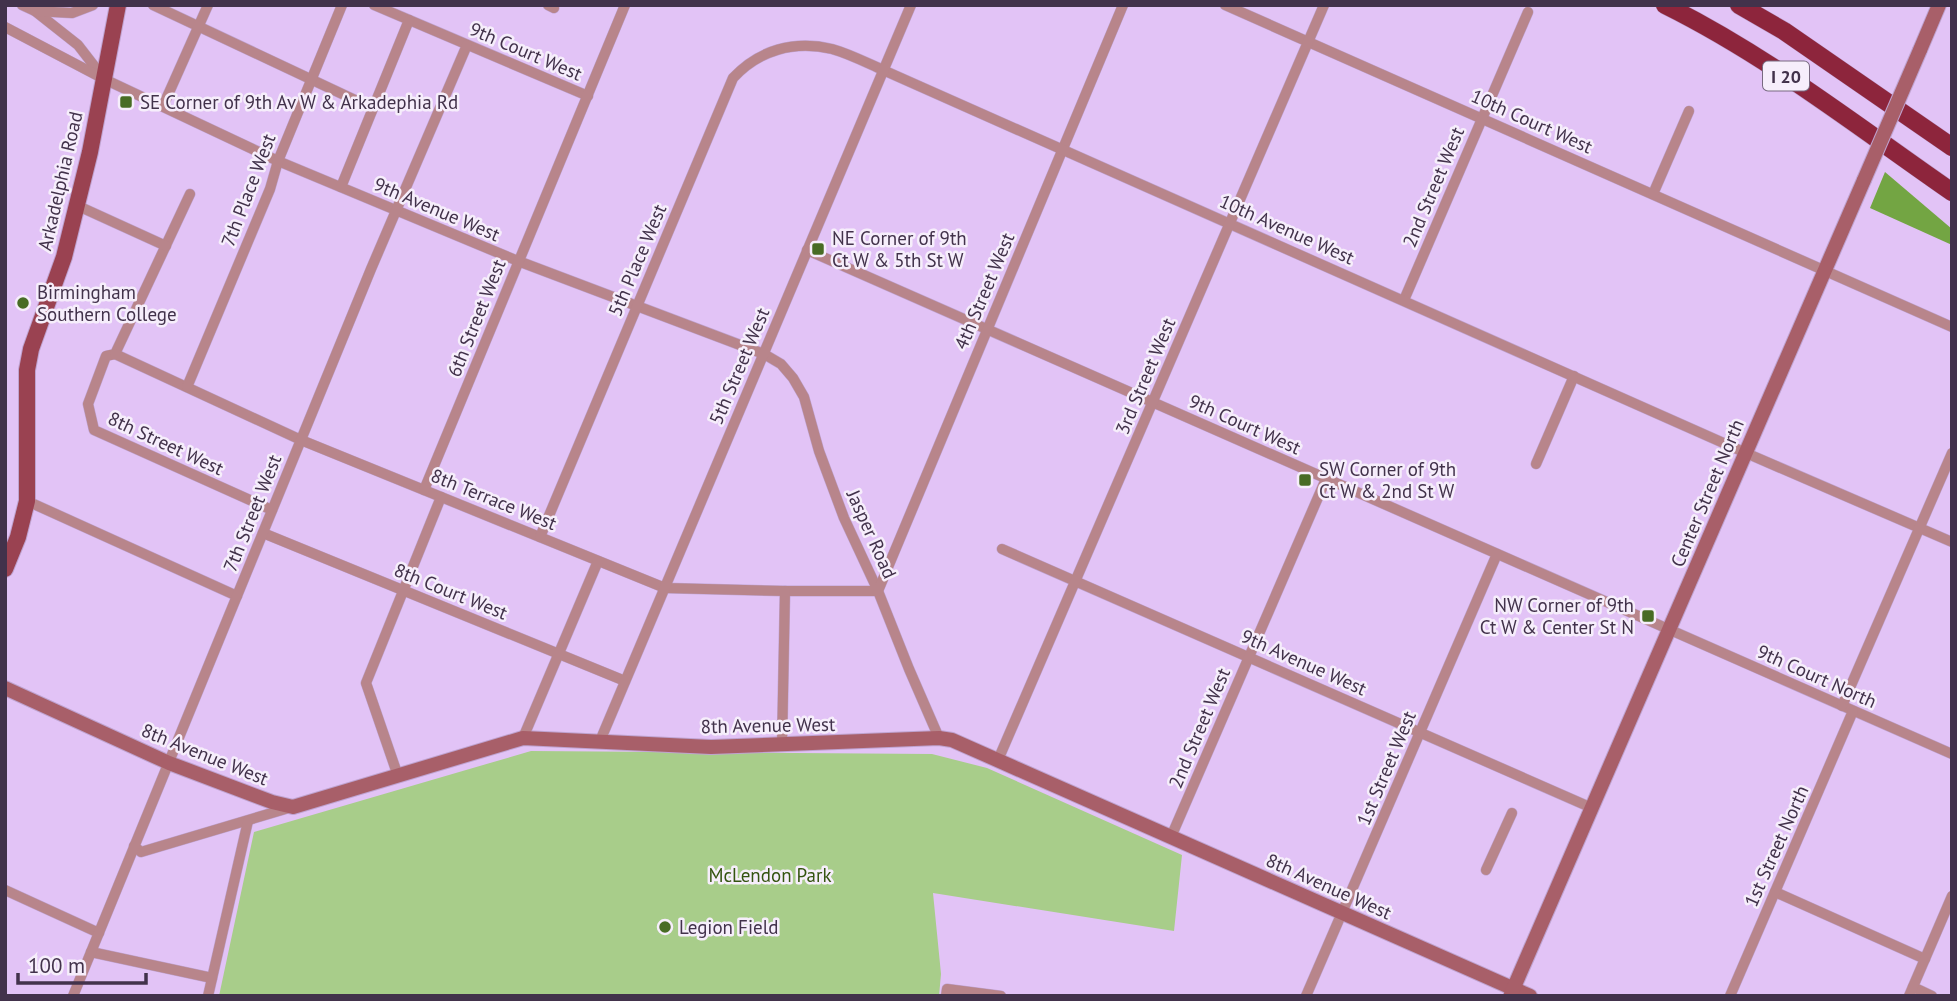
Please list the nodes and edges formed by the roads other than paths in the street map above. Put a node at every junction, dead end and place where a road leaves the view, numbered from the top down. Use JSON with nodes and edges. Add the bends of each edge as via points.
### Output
{"nodes":[{"id":1,"x":22,"y":5,"type":"edge"},
{"id":2,"x":93,"y":5,"type":"edge"},
{"id":3,"x":118,"y":5,"type":"edge"},
{"id":4,"x":153,"y":5,"type":"edge"},
{"id":5,"x":208,"y":5,"type":"edge"},
{"id":6,"x":342,"y":5,"type":"edge"},
{"id":7,"x":374,"y":5,"type":"edge"},
{"id":8,"x":625,"y":5,"type":"edge"},
{"id":9,"x":911,"y":5,"type":"edge"},
{"id":10,"x":1123,"y":5,"type":"edge"},
{"id":11,"x":1224,"y":5,"type":"edge"},
{"id":12,"x":1324,"y":5,"type":"edge"},
{"id":13,"x":1665,"y":5,"type":"edge"},
{"id":14,"x":1739,"y":5,"type":"edge"},
{"id":15,"x":1939,"y":5,"type":"edge"},
{"id":16,"x":35,"y":11,"type":"junction"},
{"id":17,"x":1528,"y":12,"type":"dead end"},
{"id":18,"x":409,"y":20,"type":"junction"},
{"id":19,"x":5,"y":27,"type":"edge"},
{"id":20,"x":198,"y":27,"type":"junction"},
{"id":21,"x":1309,"y":42,"type":"junction"},
{"id":22,"x":467,"y":45,"type":"junction"},
{"id":23,"x":812,"y":46,"type":"joint"},
{"id":24,"x":883,"y":70,"type":"junction"},
{"id":25,"x":104,"y":79,"type":"junction"},
{"id":26,"x":310,"y":79,"type":"junction"},
{"id":27,"x":588,"y":96,"type":"junction"},
{"id":28,"x":163,"y":106,"type":"junction"},
{"id":29,"x":372,"y":108,"type":"junction"},
{"id":30,"x":1689,"y":111,"type":"dead end"},
{"id":31,"x":1482,"y":118,"type":"junction"},
{"id":32,"x":1952,"y":147,"type":"edge"},
{"id":33,"x":1063,"y":149,"type":"junction"},
{"id":34,"x":1901,"y":157,"type":"junction"},
{"id":35,"x":278,"y":161,"type":"junction"},
{"id":36,"x":341,"y":187,"type":"junction"},
{"id":37,"x":1952,"y":192,"type":"edge"},
{"id":38,"x":190,"y":194,"type":"dead end"},
{"id":39,"x":1653,"y":194,"type":"junction"},
{"id":40,"x":76,"y":205,"type":"junction"},
{"id":41,"x":1952,"y":205,"type":"edge"},
{"id":42,"x":396,"y":211,"type":"junction"},
{"id":43,"x":1230,"y":223,"type":"junction"},
{"id":44,"x":166,"y":246,"type":"junction"},
{"id":45,"x":807,"y":250,"type":"junction"},
{"id":46,"x":519,"y":261,"type":"junction"},
{"id":47,"x":1825,"y":271,"type":"junction"},
{"id":48,"x":1404,"y":300,"type":"junction"},
{"id":49,"x":636,"y":307,"type":"junction"},
{"id":50,"x":1952,"y":327,"type":"edge"},
{"id":51,"x":987,"y":330,"type":"junction"},
{"id":52,"x":115,"y":354,"type":"junction"},
{"id":53,"x":764,"y":354,"type":"junction"},
{"id":54,"x":1574,"y":376,"type":"junction"},
{"id":55,"x":187,"y":387,"type":"junction"},
{"id":56,"x":1153,"y":402,"type":"junction"},
{"id":57,"x":301,"y":440,"type":"junction"},
{"id":58,"x":1746,"y":453,"type":"junction"},
{"id":59,"x":1952,"y":453,"type":"edge"},
{"id":60,"x":1536,"y":464,"type":"dead end"},
{"id":61,"x":1326,"y":479,"type":"junction"},
{"id":62,"x":424,"y":490,"type":"junction"},
{"id":63,"x":441,"y":497,"type":"junction"},
{"id":64,"x":27,"y":501,"type":"junction"},
{"id":65,"x":272,"y":510,"type":"junction"},
{"id":66,"x":1919,"y":527,"type":"junction"},
{"id":67,"x":263,"y":533,"type":"junction"},
{"id":68,"x":540,"y":537,"type":"junction"},
{"id":69,"x":1952,"y":542,"type":"edge"},
{"id":70,"x":1002,"y":549,"type":"dead end"},
{"id":71,"x":1497,"y":554,"type":"junction"},
{"id":72,"x":598,"y":561,"type":"junction"},
{"id":73,"x":5,"y":569,"type":"edge"},
{"id":74,"x":1075,"y":581,"type":"junction"},
{"id":75,"x":665,"y":588,"type":"junction"},
{"id":76,"x":403,"y":590,"type":"junction"},
{"id":77,"x":785,"y":591,"type":"junction"},
{"id":78,"x":878,"y":591,"type":"junction"},
{"id":79,"x":237,"y":596,"type":"junction"},
{"id":80,"x":1669,"y":630,"type":"junction"},
{"id":81,"x":559,"y":654,"type":"junction"},
{"id":82,"x":1249,"y":657,"type":"junction"},
{"id":83,"x":625,"y":681,"type":"junction"},
{"id":84,"x":5,"y":688,"type":"edge"},
{"id":85,"x":1842,"y":706,"type":"junction"},
{"id":86,"x":1853,"y":711,"type":"junction"},
{"id":87,"x":1420,"y":732,"type":"junction"},
{"id":88,"x":523,"y":737,"type":"junction"},
{"id":89,"x":939,"y":738,"type":"junction"},
{"id":90,"x":600,"y":741,"type":"junction"},
{"id":91,"x":782,"y":745,"type":"junction"},
{"id":92,"x":1952,"y":754,"type":"edge"},
{"id":93,"x":998,"y":760,"type":"junction"},
{"id":94,"x":169,"y":763,"type":"junction"},
{"id":95,"x":397,"y":776,"type":"junction"},
{"id":96,"x":293,"y":807,"type":"junction"},
{"id":97,"x":1592,"y":807,"type":"junction"},
{"id":98,"x":1512,"y":813,"type":"dead end"},
{"id":99,"x":248,"y":821,"type":"junction"},
{"id":100,"x":1171,"y":837,"type":"junction"},
{"id":101,"x":134,"y":846,"type":"junction"},
{"id":102,"x":1486,"y":870,"type":"dead end"},
{"id":103,"x":5,"y":890,"type":"edge"},
{"id":104,"x":1775,"y":892,"type":"junction"},
{"id":105,"x":1952,"y":896,"type":"edge"},
{"id":106,"x":1342,"y":912,"type":"junction"},
{"id":107,"x":99,"y":933,"type":"junction"},
{"id":108,"x":91,"y":952,"type":"junction"},
{"id":109,"x":1925,"y":958,"type":"junction"},
{"id":110,"x":212,"y":978,"type":"junction"},
{"id":111,"x":947,"y":992,"type":"edge"},
{"id":112,"x":1512,"y":992,"type":"edge"},
{"id":113,"x":1911,"y":992,"type":"edge"},
{"id":114,"x":73,"y":996,"type":"edge"},
{"id":115,"x":208,"y":996,"type":"edge"},
{"id":116,"x":1001,"y":996,"type":"edge"},
{"id":117,"x":1306,"y":996,"type":"edge"},
{"id":118,"x":1530,"y":996,"type":"edge"},
{"id":119,"x":1730,"y":996,"type":"edge"},
{"id":120,"x":1932,"y":996,"type":"edge"}],
"edges":[{"from":1,"to":16,"type":"street"},
{"from":2,"to":16,"type":"street","via":[[72,13]]},
{"from":3,"to":25,"type":"main road","name":"Arkadelphia Road"},
{"from":4,"to":20,"type":"street"},
{"from":5,"to":20,"type":"street"},
{"from":6,"to":26,"type":"street","name":"7th Place West"},
{"from":7,"to":18,"type":"street","name":"9th Court West"},
{"from":8,"to":27,"type":"street","name":"6th Street West"},
{"from":9,"to":24,"type":"street","name":"5th Street West"},
{"from":10,"to":33,"type":"street","name":"4th Street West"},
{"from":11,"to":21,"type":"street","name":"10th Court West"},
{"from":12,"to":21,"type":"street","name":"3rd Street West"},
{"from":13,"to":34,"type":"highway","number":"I 20","via":[[1769,64]]},
{"from":14,"to":32,"type":"highway","number":"I 20"},
{"from":15,"to":47,"type":"main road","name":"Center Street North","bridge":true},
{"from":16,"to":25,"type":"street","via":[[78,46]]},
{"from":17,"to":31,"type":"street","name":"2nd Street West"},
{"from":18,"to":22,"type":"street","name":"9th Court West"},
{"from":18,"to":29,"type":"street"},
{"from":19,"to":25,"type":"street","name":"9th Avenue West"},
{"from":20,"to":26,"type":"street"},
{"from":20,"to":28,"type":"street"},
{"from":21,"to":31,"type":"street","name":"10th Court West"},
{"from":21,"to":43,"type":"street","name":"3rd Street West"},
{"from":22,"to":27,"type":"street","name":"9th Court West"},
{"from":22,"to":42,"type":"street","name":"7th Street West"},
{"from":23,"to":24,"type":"street","name":"10th Avenue West","via":[[835,50]]},
{"from":23,"to":49,"type":"street","name":"5th Place West","via":[[776,49],[743,67],[733,79]]},
{"from":24,"to":33,"type":"street","name":"10th Avenue West"},
{"from":24,"to":45,"type":"street","name":"5th Street West"},
{"from":25,"to":28,"type":"street","name":"9th Avenue West"},
{"from":25,"to":40,"type":"main road","name":"Arkadelphia Road"},
{"from":26,"to":29,"type":"street"},
{"from":26,"to":35,"type":"street","name":"7th Place West"},
{"from":27,"to":46,"type":"street","name":"6th Street West"},
{"from":28,"to":35,"type":"street","name":"9th Avenue West"},
{"from":29,"to":36,"type":"street"},
{"from":30,"to":39,"type":"street"},
{"from":31,"to":39,"type":"street","name":"10th Court West"},
{"from":31,"to":48,"type":"street","name":"2nd Street West"},
{"from":33,"to":43,"type":"street","name":"10th Avenue West"},
{"from":33,"to":51,"type":"street","name":"4th Street West"},
{"from":34,"to":37,"type":"highway","number":"I 20"},
{"from":34,"to":41,"type":"highway"},
{"from":35,"to":36,"type":"street","name":"9th Avenue West"},
{"from":35,"to":55,"type":"street","name":"7th Place West"},
{"from":36,"to":42,"type":"street","name":"9th Avenue West"},
{"from":38,"to":44,"type":"street","name":"8th Street West"},
{"from":39,"to":47,"type":"street","name":"10th Court West"},
{"from":40,"to":44,"type":"street"},
{"from":40,"to":64,"type":"main road","name":"Arkadelphia Road","via":[[27,370]]},
{"from":42,"to":46,"type":"street","name":"9th Avenue West"},
{"from":42,"to":57,"type":"street","name":"7th Street West"},
{"from":43,"to":48,"type":"street","name":"10th Avenue West"},
{"from":43,"to":56,"type":"street","name":"3rd Street West"},
{"from":44,"to":52,"type":"street","name":"8th Street West"},
{"from":45,"to":51,"type":"street","name":"9th Court West"},
{"from":45,"to":53,"type":"street","name":"5th Street West"},
{"from":46,"to":49,"type":"street","name":"9th Avenue West"},
{"from":46,"to":62,"type":"street","name":"6th Street West"},
{"from":47,"to":50,"type":"street","name":"10th Court West"},
{"from":47,"to":58,"type":"main road","name":"Center Street North"},
{"from":48,"to":54,"type":"street","name":"10th Avenue West"},
{"from":49,"to":53,"type":"street","name":"9th Avenue West"},
{"from":49,"to":68,"type":"street","name":"5th Place West"},
{"from":51,"to":56,"type":"street","name":"9th Court West"},
{"from":51,"to":78,"type":"street","name":"4th Street West"},
{"from":52,"to":55,"type":"street","name":"8th Terrace West"},
{"from":52,"to":65,"type":"street","name":"8th Street West","via":[[106,356],[88,404],[94,430]]},
{"from":53,"to":75,"type":"street","name":"5th Street West"},
{"from":53,"to":78,"type":"street","name":"Jasper Road","via":[[781,365],[804,397],[844,518]]},
{"from":54,"to":58,"type":"street","name":"10th Avenue West"},
{"from":54,"to":60,"type":"street"},
{"from":55,"to":57,"type":"street","name":"8th Terrace West"},
{"from":56,"to":61,"type":"street","name":"9th Court West"},
{"from":56,"to":74,"type":"street","name":"3rd Street West"},
{"from":57,"to":62,"type":"street","name":"8th Terrace West"},
{"from":57,"to":65,"type":"street","name":"7th Street West"},
{"from":58,"to":66,"type":"street","name":"10th Avenue West"},
{"from":58,"to":80,"type":"main road","name":"Center Street North"},
{"from":59,"to":66,"type":"street"},
{"from":61,"to":71,"type":"street","name":"9th Court West"},
{"from":61,"to":82,"type":"street","name":"2nd Street West"},
{"from":62,"to":63,"type":"street","name":"8th Terrace West"},
{"from":63,"to":68,"type":"street","name":"8th Terrace West"},
{"from":63,"to":76,"type":"street"},
{"from":64,"to":73,"type":"main road","name":"Arkadelphia Road"},
{"from":64,"to":79,"type":"street"},
{"from":65,"to":67,"type":"street","name":"7th Street West"},
{"from":66,"to":69,"type":"street","name":"10th Avenue West"},
{"from":66,"to":85,"type":"street"},
{"from":67,"to":76,"type":"street","name":"8th Court West"},
{"from":67,"to":79,"type":"street","name":"7th Street West"},
{"from":68,"to":72,"type":"street","name":"8th Terrace West"},
{"from":70,"to":74,"type":"street","name":"9th Avenue West"},
{"from":71,"to":80,"type":"street","name":"9th Court West"},
{"from":71,"to":87,"type":"street","name":"1st Street West"},
{"from":72,"to":75,"type":"street","name":"8th Terrace West"},
{"from":72,"to":81,"type":"street"},
{"from":74,"to":82,"type":"street","name":"9th Avenue West"},
{"from":74,"to":93,"type":"street","name":"3rd Street West"},
{"from":75,"to":77,"type":"street","name":"8th Terrace West"},
{"from":75,"to":83,"type":"street","name":"5th Street West"},
{"from":76,"to":81,"type":"street","name":"8th Court West"},
{"from":76,"to":95,"type":"street","via":[[366,683]]},
{"from":77,"to":78,"type":"street","name":"8th Terrace West"},
{"from":77,"to":91,"type":"street"},
{"from":78,"to":89,"type":"street","name":"Jasper Road"},
{"from":79,"to":94,"type":"street","name":"7th Street West"},
{"from":80,"to":85,"type":"street","name":"9th Court North"},
{"from":80,"to":97,"type":"main road","name":"Center Street North"},
{"from":81,"to":83,"type":"street","name":"8th Court West"},
{"from":81,"to":88,"type":"street"},
{"from":82,"to":87,"type":"street","name":"9th Avenue West"},
{"from":82,"to":100,"type":"street","name":"2nd Street West"},
{"from":83,"to":90,"type":"street","name":"5th Street West"},
{"from":84,"to":94,"type":"main road","name":"8th Avenue West"},
{"from":85,"to":86,"type":"street","name":"9th Court North"},
{"from":86,"to":92,"type":"street","name":"9th Court North"},
{"from":86,"to":104,"type":"street","name":"1st Street North"},
{"from":87,"to":97,"type":"street","name":"9th Avenue West"},
{"from":87,"to":106,"type":"street","name":"1st Street West"},
{"from":88,"to":90,"type":"main road","name":"8th Avenue West"},
{"from":88,"to":95,"type":"main road","name":"8th Avenue West"},
{"from":89,"to":91,"type":"main road","name":"8th Avenue West"},
{"from":89,"to":93,"type":"main road","name":"8th Avenue West"},
{"from":90,"to":91,"type":"main road","name":"8th Avenue West","via":[[712,747]]},
{"from":93,"to":100,"type":"main road","name":"8th Avenue West"},
{"from":94,"to":96,"type":"main road","name":"8th Avenue West"},
{"from":94,"to":101,"type":"street","name":"7th Street West"},
{"from":95,"to":96,"type":"main road","name":"8th Avenue West"},
{"from":96,"to":99,"type":"street"},
{"from":97,"to":112,"type":"main road","name":"Center Street North"},
{"from":98,"to":102,"type":"street"},
{"from":99,"to":101,"type":"street","via":[[141,852]]},
{"from":99,"to":110,"type":"street"},
{"from":100,"to":106,"type":"main road","name":"8th Avenue West"},
{"from":101,"to":107,"type":"street","name":"7th Street West"},
{"from":103,"to":107,"type":"street"},
{"from":104,"to":109,"type":"street"},
{"from":104,"to":119,"type":"street","name":"1st Street North"},
{"from":105,"to":109,"type":"street"},
{"from":106,"to":112,"type":"main road","name":"8th Avenue West"},
{"from":106,"to":117,"type":"street","name":"1st Street West"},
{"from":107,"to":108,"type":"street","name":"7th Street West"},
{"from":108,"to":110,"type":"street"},
{"from":108,"to":114,"type":"street","name":"7th Street West"},
{"from":109,"to":113,"type":"street"},
{"from":110,"to":115,"type":"street"},
{"from":111,"to":116,"type":"street"},
{"from":112,"to":118,"type":"main road","name":"8th Avenue West"},
{"from":113,"to":120,"type":"street"}]}
